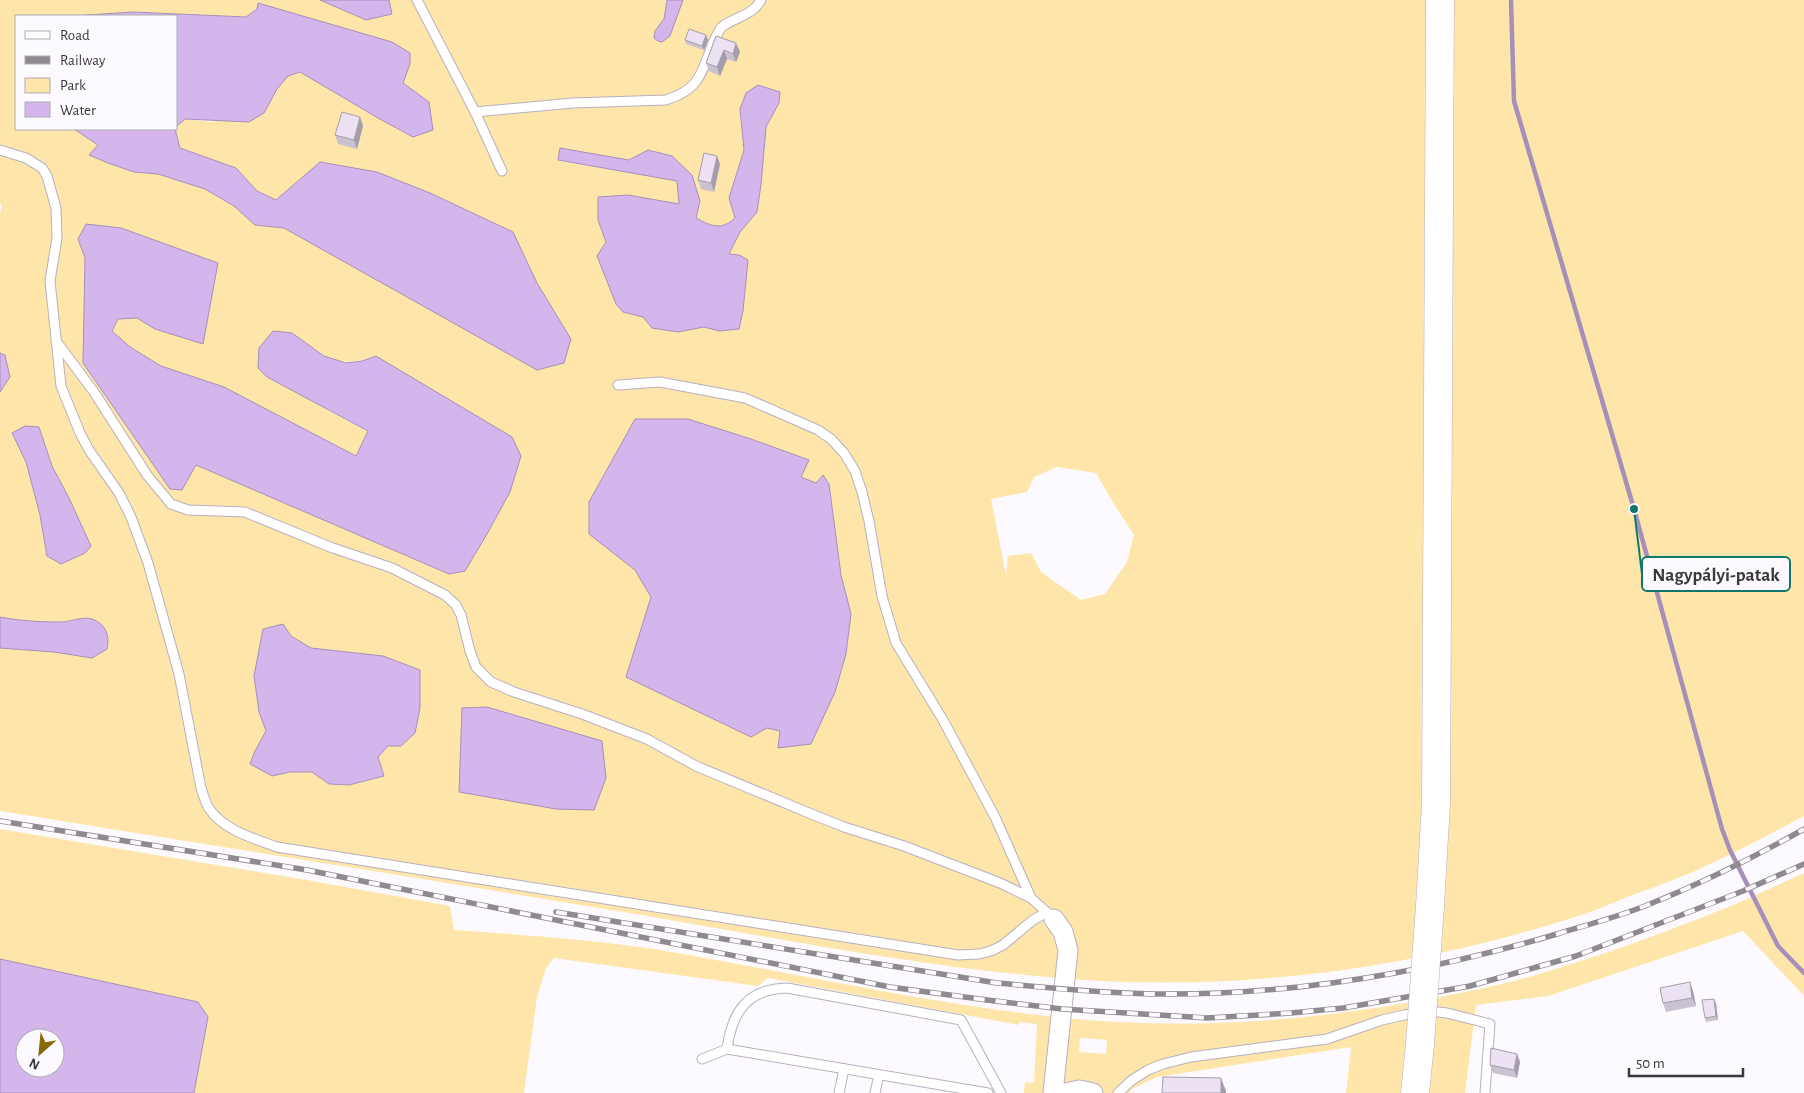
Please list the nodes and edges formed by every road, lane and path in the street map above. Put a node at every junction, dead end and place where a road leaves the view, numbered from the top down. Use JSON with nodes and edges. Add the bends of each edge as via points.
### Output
{"nodes":[{"id":1,"x":417,"y":0,"type":"edge"},
{"id":2,"x":761,"y":0,"type":"edge"},
{"id":3,"x":1440,"y":0,"type":"edge"},
{"id":4,"x":475,"y":112,"type":"junction"},
{"id":5,"x":0,"y":150,"type":"edge"},
{"id":6,"x":502,"y":171,"type":"dead end"},
{"id":7,"x":56,"y":341,"type":"junction"},
{"id":8,"x":618,"y":385,"type":"dead end"},
{"id":9,"x":1031,"y":898,"type":"junction"},
{"id":10,"x":1050,"y":915,"type":"junction"},
{"id":11,"x":727,"y":1049,"type":"junction"},
{"id":12,"x":702,"y":1059,"type":"dead end"},
{"id":13,"x":844,"y":1069,"type":"junction"},
{"id":14,"x":879,"y":1075,"type":"junction"},
{"id":15,"x":931,"y":1088,"type":"edge"},
{"id":16,"x":839,"y":1093,"type":"edge"},
{"id":17,"x":875,"y":1093,"type":"edge"},
{"id":18,"x":983,"y":1093,"type":"edge"},
{"id":19,"x":1001,"y":1093,"type":"edge"},
{"id":20,"x":1053,"y":1093,"type":"edge"},
{"id":21,"x":1065,"y":1093,"type":"edge"},
{"id":22,"x":1093,"y":1093,"type":"edge"},
{"id":23,"x":1118,"y":1093,"type":"edge"},
{"id":24,"x":1415,"y":1093,"type":"edge"},
{"id":25,"x":1485,"y":1093,"type":"edge"}],
"edges":[{"from":1,"to":4,"type":"lane"},
{"from":2,"to":4,"type":"lane","via":[[758,6],[722,27],[699,78],[679,96],[666,100],[573,103]]},
{"from":3,"to":24,"type":"main road","bridge":true,"via":[[1436,803]]},
{"from":4,"to":6,"type":"lane"},
{"from":5,"to":7,"type":"lane","via":[[26,158],[42,168],[47,176],[56,208],[57,238],[50,281]]},
{"from":7,"to":9,"type":"lane","via":[[94,392],[147,475],[171,504],[188,510],[245,512],[392,568],[445,595],[456,605],[476,668],[491,682],[646,739],[696,766],[844,827],[948,862]]},
{"from":7,"to":10,"type":"lane","via":[[61,386],[80,434],[119,493],[148,563],[179,674],[207,805],[230,827],[277,847],[958,955],[991,951],[1033,920]]},
{"from":8,"to":9,"type":"lane","via":[[660,382],[745,398],[818,430],[844,453],[862,492],[882,596],[896,643],[953,738],[995,817]]},
{"from":9,"to":10,"type":"lane"},
{"from":10,"to":20,"type":"street","via":[[1063,932],[1068,950]]},
{"from":11,"to":12,"type":"lane"},
{"from":11,"to":13,"type":"lane"},
{"from":11,"to":19,"type":"lane","via":[[729,1031],[738,1010],[768,990],[787,988],[961,1020]]},
{"from":13,"to":14,"type":"lane"},
{"from":13,"to":16,"type":"lane"},
{"from":14,"to":15,"type":"lane"},
{"from":14,"to":17,"type":"lane"},
{"from":15,"to":18,"type":"lane"},
{"from":21,"to":22,"type":"street","via":[[1079,1090]]},
{"from":23,"to":25,"type":"lane","via":[[1132,1080],[1163,1064],[1191,1057],[1327,1039],[1382,1020],[1430,1011],[1490,1024]]}]}
